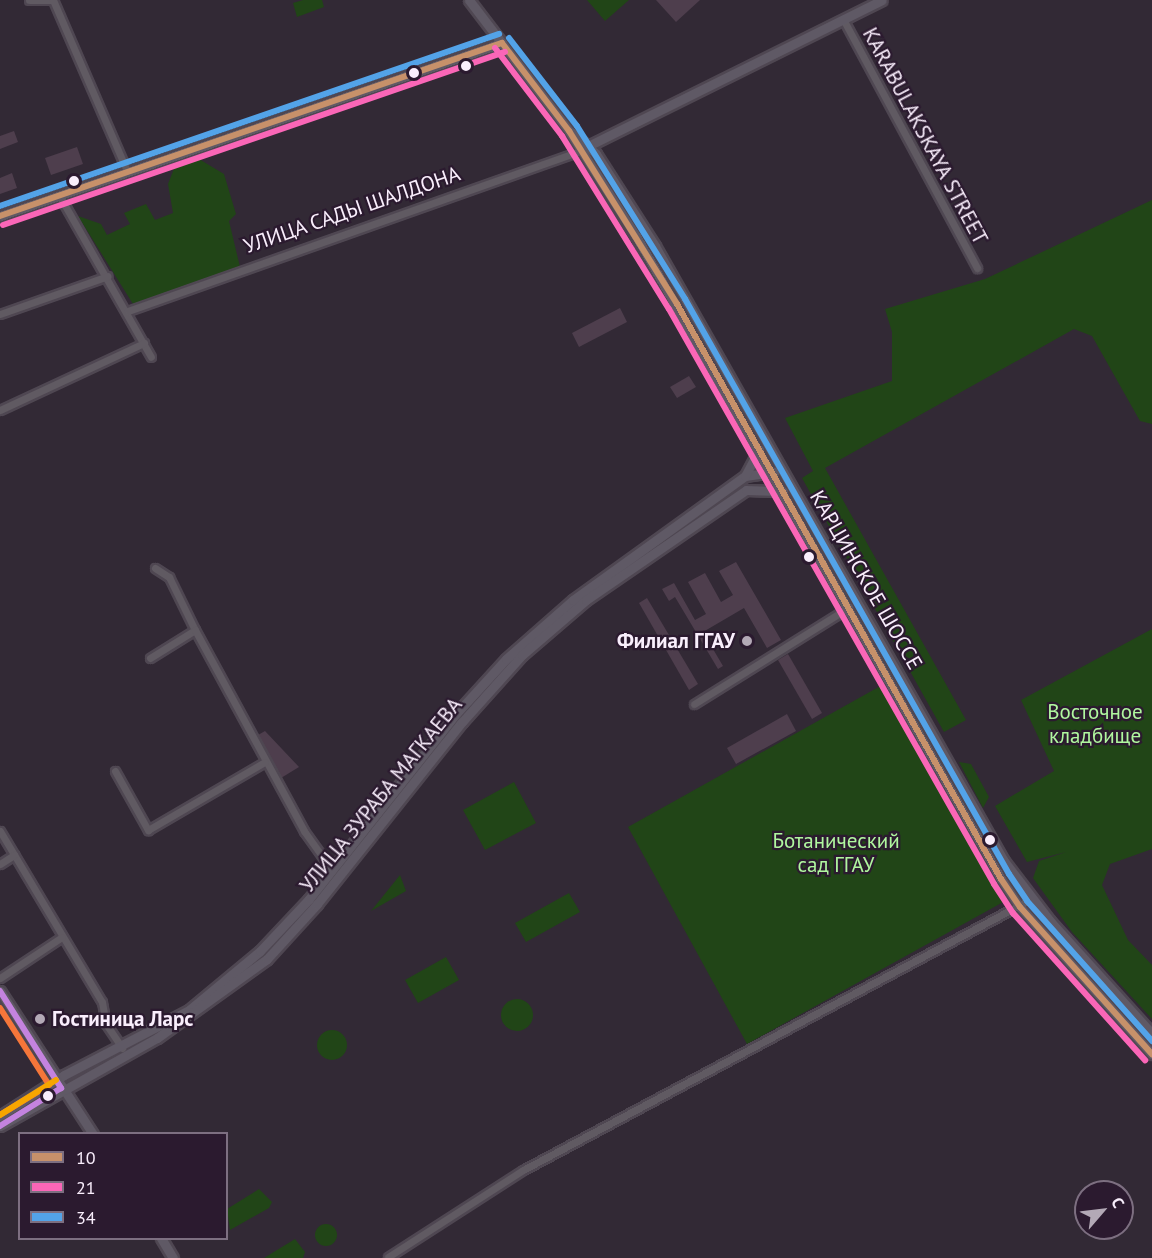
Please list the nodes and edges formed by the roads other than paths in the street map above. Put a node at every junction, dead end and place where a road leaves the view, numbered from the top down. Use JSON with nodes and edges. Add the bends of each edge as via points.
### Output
{"nodes":[{"id":1,"x":29,"y":0,"type":"edge"},
{"id":2,"x":469,"y":0,"type":"edge"},
{"id":3,"x":882,"y":0,"type":"edge"},
{"id":4,"x":843,"y":19,"type":"junction"},
{"id":5,"x":502,"y":43,"type":"junction"},
{"id":6,"x":569,"y":131,"type":"junction"},
{"id":7,"x":589,"y":146,"type":"junction"},
{"id":8,"x":579,"y":151,"type":"junction"},
{"id":9,"x":127,"y":171,"type":"junction"},
{"id":10,"x":59,"y":195,"type":"junction"},
{"id":11,"x":0,"y":216,"type":"edge"},
{"id":12,"x":977,"y":268,"type":"dead end"},
{"id":13,"x":108,"y":276,"type":"junction"},
{"id":14,"x":129,"y":311,"type":"junction"},
{"id":15,"x":0,"y":314,"type":"edge"},
{"id":16,"x":144,"y":343,"type":"junction"},
{"id":17,"x":151,"y":357,"type":"dead end"},
{"id":18,"x":9,"y":407,"type":"junction"},
{"id":19,"x":0,"y":410,"type":"edge"},
{"id":20,"x":0,"y":416,"type":"edge"},
{"id":21,"x":759,"y":450,"type":"junction"},
{"id":22,"x":776,"y":458,"type":"junction"},
{"id":23,"x":773,"y":473,"type":"junction"},
{"id":24,"x":745,"y":476,"type":"junction"},
{"id":25,"x":789,"y":480,"type":"junction"},
{"id":26,"x":751,"y":487,"type":"junction"},
{"id":27,"x":783,"y":491,"type":"junction"},
{"id":28,"x":155,"y":568,"type":"dead end"},
{"id":29,"x":849,"y":608,"type":"junction"},
{"id":30,"x":195,"y":630,"type":"junction"},
{"id":31,"x":150,"y":658,"type":"dead end"},
{"id":32,"x":694,"y":704,"type":"dead end"},
{"id":33,"x":458,"y":719,"type":"junction"},
{"id":34,"x":265,"y":762,"type":"junction"},
{"id":35,"x":115,"y":771,"type":"dead end"},
{"id":36,"x":0,"y":831,"type":"edge"},
{"id":37,"x":14,"y":855,"type":"junction"},
{"id":38,"x":0,"y":864,"type":"edge"},
{"id":39,"x":332,"y":870,"type":"junction"},
{"id":40,"x":1031,"y":899,"type":"junction"},
{"id":41,"x":1020,"y":907,"type":"junction"},
{"id":42,"x":62,"y":937,"type":"junction"},
{"id":43,"x":0,"y":978,"type":"edge"},
{"id":44,"x":0,"y":991,"type":"edge"},
{"id":45,"x":1152,"y":1035,"type":"edge"},
{"id":46,"x":122,"y":1048,"type":"junction"},
{"id":47,"x":1152,"y":1054,"type":"edge"},
{"id":48,"x":59,"y":1084,"type":"junction"},
{"id":49,"x":0,"y":1116,"type":"edge"},
{"id":50,"x":0,"y":1126,"type":"edge"},
{"id":51,"x":92,"y":1132,"type":"edge"},
{"id":52,"x":162,"y":1240,"type":"edge"},
{"id":53,"x":388,"y":1257,"type":"edge"},
{"id":54,"x":173,"y":1258,"type":"edge"}],
"edges":[{"from":1,"to":9,"type":"street","via":[[53,0]]},
{"from":2,"to":5,"type":"main road","name":"КАРЦИНСКОЕ ШОССЕ"},
{"from":3,"to":4,"type":"main road","name":"УЛИЦА САДЫ ШАЛДОНА"},
{"from":4,"to":7,"type":"main road","name":"УЛИЦА САДЫ ШАЛДОНА"},
{"from":4,"to":12,"type":"street","name":"KARABULAKSKAYA STREET"},
{"from":5,"to":6,"type":"main road","name":"КАРЦИНСКОЕ ШОССЕ"},
{"from":5,"to":9,"type":"main road"},
{"from":6,"to":7,"type":"main road","name":"КАРЦИНСКОЕ ШОССЕ"},
{"from":6,"to":8,"type":"main road","name":"КАРЦИНСКОЕ ШОССЕ"},
{"from":7,"to":8,"type":"main road","name":"УЛИЦА САДЫ ШАЛДОНА"},
{"from":7,"to":22,"type":"main road","name":"КАРЦИНСКОЕ ШОССЕ","via":[[654,246]]},
{"from":8,"to":14,"type":"street","name":"УЛИЦА САДЫ ШАЛДОНА"},
{"from":8,"to":21,"type":"main road","name":"КАРЦИНСКОЕ ШОССЕ","via":[[671,294]]},
{"from":9,"to":10,"type":"main road"},
{"from":10,"to":11,"type":"main road"},
{"from":10,"to":13,"type":"street"},
{"from":13,"to":14,"type":"street"},
{"from":13,"to":15,"type":"street"},
{"from":14,"to":16,"type":"street"},
{"from":16,"to":17,"type":"street"},
{"from":16,"to":18,"type":"street"},
{"from":18,"to":19,"type":"street"},
{"from":18,"to":20,"type":"street"},
{"from":21,"to":23,"type":"main road","name":"КАРЦИНСКОЕ ШОССЕ"},
{"from":21,"to":24,"type":"main road","name":"УЛИЦА ЗУРАБА МАГКАЕВА"},
{"from":22,"to":23,"type":"main road"},
{"from":22,"to":25,"type":"main road","name":"КАРЦИНСКОЕ ШОССЕ"},
{"from":23,"to":24,"type":"main road"},
{"from":23,"to":25,"type":"main road"},
{"from":23,"to":26,"type":"main road","name":"УЛИЦА ЗУРАБА МАГКАЕВА"},
{"from":23,"to":27,"type":"main road","name":"КАРЦИНСКОЕ ШОССЕ"},
{"from":24,"to":33,"type":"main road","name":"УЛИЦА ЗУРАБА МАГКАЕВА","via":[[573,600],[506,658]]},
{"from":25,"to":40,"type":"main road","name":"КАРЦИНСКОЕ ШОССЕ","via":[[1004,861]]},
{"from":26,"to":27,"type":"main road"},
{"from":26,"to":33,"type":"main road","name":"УЛИЦА ЗУРАБА МАГКАЕВА","via":[[586,600],[522,655]]},
{"from":27,"to":29,"type":"main road","name":"КАРЦИНСКОЕ ШОССЕ"},
{"from":28,"to":30,"type":"street","via":[[169,577]]},
{"from":29,"to":32,"type":"street"},
{"from":29,"to":41,"type":"main road","name":"КАРЦИНСКОЕ ШОССЕ"},
{"from":30,"to":31,"type":"street"},
{"from":30,"to":34,"type":"street"},
{"from":33,"to":39,"type":"main road","name":"УЛИЦА ЗУРАБА МАГКАЕВА"},
{"from":33,"to":48,"type":"main road","name":"УЛИЦА ЗУРАБА МАГКАЕВА","via":[[317,904],[267,959],[157,1038]]},
{"from":34,"to":35,"type":"street","via":[[148,830]]},
{"from":34,"to":39,"type":"street"},
{"from":36,"to":37,"type":"street"},
{"from":37,"to":38,"type":"street"},
{"from":37,"to":42,"type":"street"},
{"from":39,"to":46,"type":"main road","name":"УЛИЦА ЗУРАБА МАГКАЕВА","via":[[277,936],[216,989]]},
{"from":40,"to":41,"type":"street"},
{"from":40,"to":45,"type":"main road","name":"КАРЦИНСКОЕ ШОССЕ"},
{"from":41,"to":47,"type":"main road","name":"КАРЦИНСКОЕ ШОССЕ"},
{"from":41,"to":53,"type":"street","via":[[524,1170]]},
{"from":42,"to":43,"type":"street"},
{"from":42,"to":46,"type":"street","via":[[102,1002],[106,1024]]},
{"from":44,"to":48,"type":"main road"},
{"from":46,"to":48,"type":"main road","name":"УЛИЦА ЗУРАБА МАГКАЕВА"},
{"from":48,"to":49,"type":"main road","name":"УЛИЦА ЗУРАБА МАГКАЕВА"},
{"from":48,"to":50,"type":"main road","name":"УЛИЦА ЗУРАБА МАГКАЕВА"},
{"from":48,"to":51,"type":"main road"},
{"from":52,"to":54,"type":"main road"}]}
